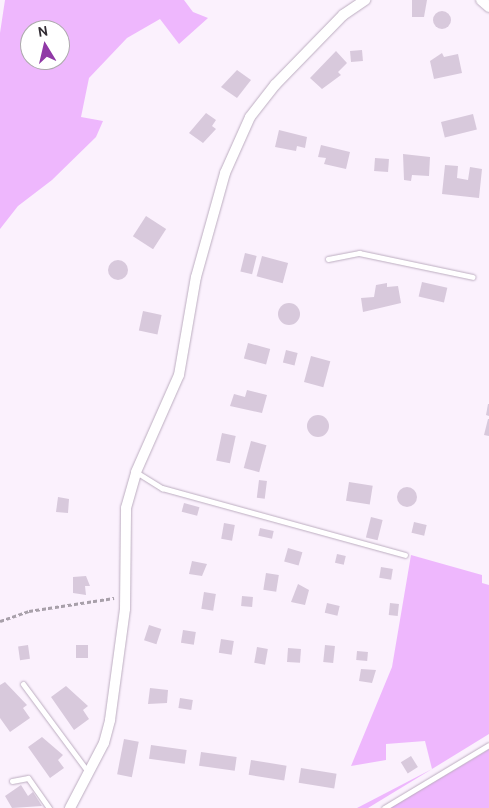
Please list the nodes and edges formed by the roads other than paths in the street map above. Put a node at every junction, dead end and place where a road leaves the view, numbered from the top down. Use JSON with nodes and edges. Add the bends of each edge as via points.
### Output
{"nodes":[{"id":1,"x":365,"y":0,"type":"edge"},
{"id":2,"x":481,"y":0,"type":"edge"},
{"id":3,"x":489,"y":7,"type":"edge"},
{"id":4,"x":328,"y":259,"type":"dead end"},
{"id":5,"x":473,"y":277,"type":"dead end"},
{"id":6,"x":136,"y":472,"type":"junction"},
{"id":7,"x":404,"y":555,"type":"dead end"},
{"id":8,"x":23,"y":684,"type":"dead end"},
{"id":9,"x":489,"y":745,"type":"edge"},
{"id":10,"x":88,"y":772,"type":"junction"},
{"id":11,"x":12,"y":781,"type":"dead end"},
{"id":12,"x":49,"y":808,"type":"edge"},
{"id":13,"x":70,"y":808,"type":"edge"},
{"id":14,"x":384,"y":808,"type":"edge"}],
"edges":[{"from":1,"to":6,"type":"street","via":[[343,16],[275,86],[237,141],[196,278],[179,375]]},
{"from":2,"to":3,"type":"street"},
{"from":4,"to":5,"type":"lane","via":[[359,253]]},
{"from":6,"to":7,"type":"lane","via":[[162,488]]},
{"from":6,"to":10,"type":"street","via":[[126,508],[126,597],[116,693],[104,743]]},
{"from":8,"to":10,"type":"lane"},
{"from":9,"to":14,"type":"lane"},
{"from":10,"to":13,"type":"street"},
{"from":11,"to":12,"type":"lane","via":[[28,778]]}]}
